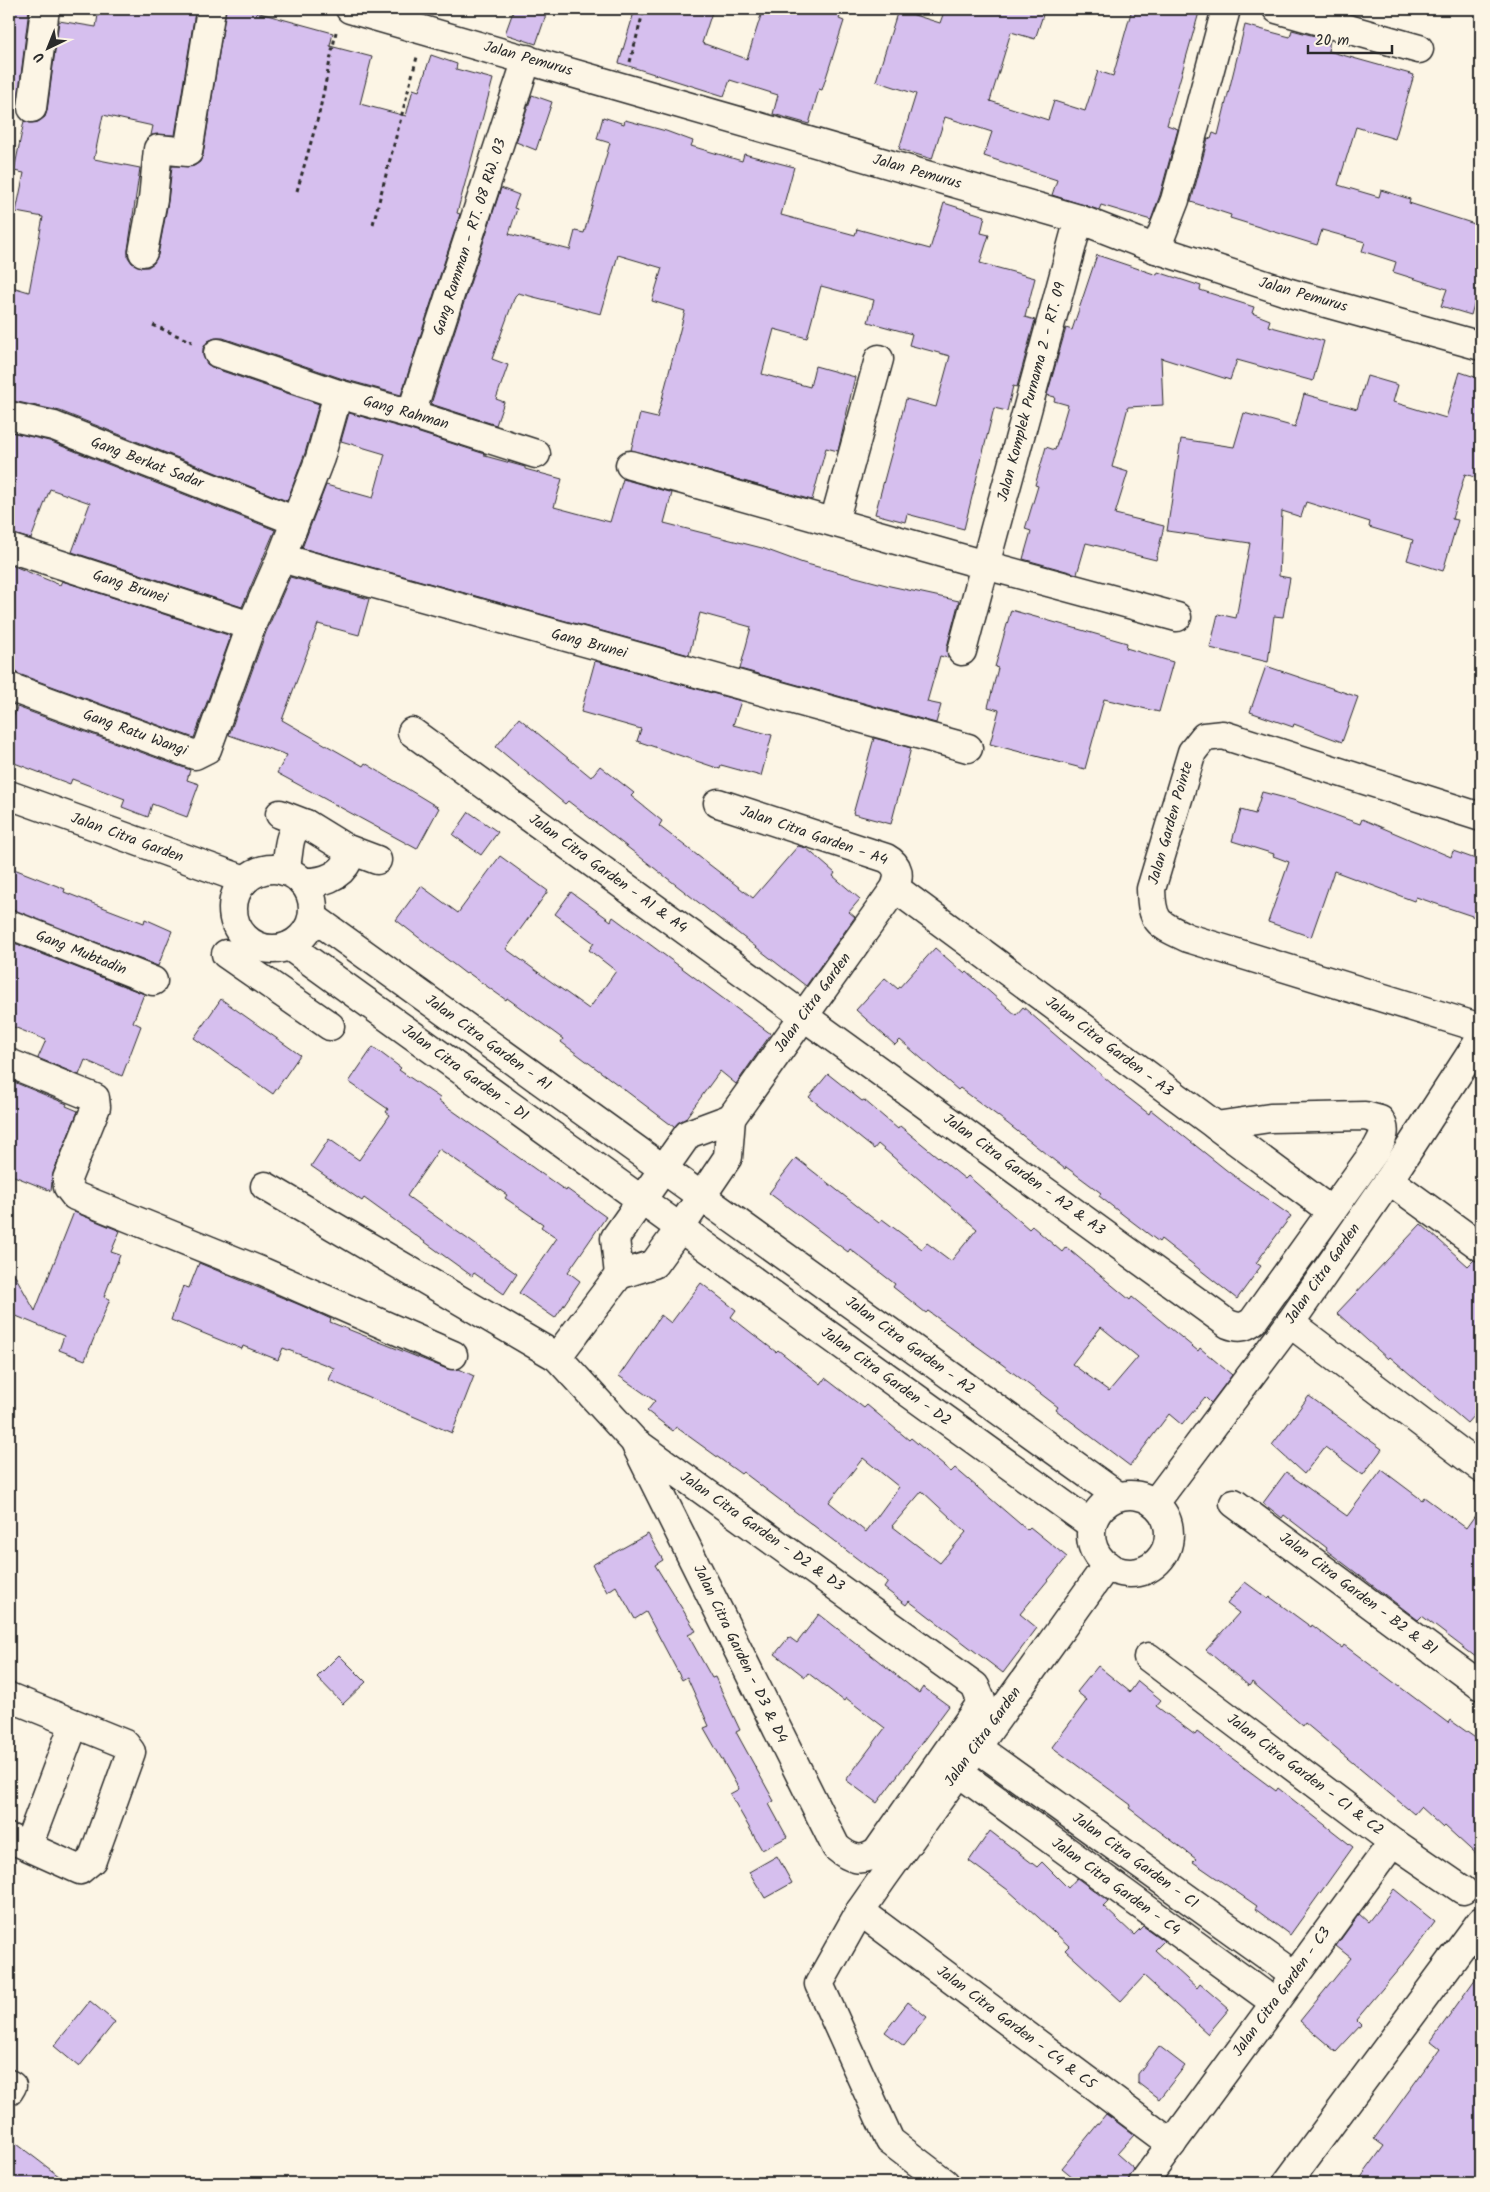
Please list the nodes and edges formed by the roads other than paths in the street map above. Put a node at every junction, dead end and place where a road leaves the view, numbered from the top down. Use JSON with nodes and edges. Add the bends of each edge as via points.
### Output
{"nodes":[{"id":1,"x":45,"y":9,"type":"edge"},
{"id":2,"x":211,"y":9,"type":"edge"},
{"id":3,"x":1226,"y":9,"type":"edge"},
{"id":4,"x":1277,"y":9,"type":"edge"},
{"id":5,"x":343,"y":16,"type":"edge"},
{"id":6,"x":1419,"y":49,"type":"dead end"},
{"id":7,"x":527,"y":59,"type":"junction"},
{"id":8,"x":32,"y":108,"type":"dead end"},
{"id":9,"x":1079,"y":219,"type":"junction"},
{"id":10,"x":1156,"y":249,"type":"junction"},
{"id":11,"x":143,"y":252,"type":"dead end"},
{"id":12,"x":1481,"y":346,"type":"edge"},
{"id":13,"x":218,"y":354,"type":"road end"},
{"id":14,"x":879,"y":359,"type":"dead end"},
{"id":15,"x":338,"y":394,"type":"junction"},
{"id":16,"x":411,"y":414,"type":"junction"},
{"id":17,"x":9,"y":416,"type":"edge"},
{"id":18,"x":536,"y":454,"type":"dead end"},
{"id":19,"x":630,"y":465,"type":"dead end"},
{"id":20,"x":283,"y":516,"type":"dead end"},
{"id":21,"x":834,"y":522,"type":"junction"},
{"id":22,"x":9,"y":548,"type":"edge"},
{"id":23,"x":280,"y":561,"type":"junction"},
{"id":24,"x":985,"y":565,"type":"junction"},
{"id":25,"x":1177,"y":617,"type":"dead end"},
{"id":26,"x":251,"y":626,"type":"junction"},
{"id":27,"x":962,"y":651,"type":"dead end"},
{"id":28,"x":9,"y":687,"type":"edge"},
{"id":29,"x":412,"y":732,"type":"dead end"},
{"id":30,"x":968,"y":748,"type":"dead end"},
{"id":31,"x":9,"y":795,"type":"edge"},
{"id":32,"x":718,"y":803,"type":"dead end"},
{"id":33,"x":280,"y":814,"type":"dead end"},
{"id":34,"x":1481,"y":817,"type":"edge"},
{"id":35,"x":306,"y":824,"type":"junction"},
{"id":36,"x":344,"y":848,"type":"junction"},
{"id":37,"x":377,"y":860,"type":"dead end"},
{"id":38,"x":293,"y":876,"type":"junction"},
{"id":39,"x":245,"y":880,"type":"junction"},
{"id":40,"x":897,"y":884,"type":"junction"},
{"id":41,"x":313,"y":917,"type":"junction"},
{"id":42,"x":9,"y":924,"type":"edge"},
{"id":43,"x":249,"y":941,"type":"junction"},
{"id":44,"x":282,"y":947,"type":"junction"},
{"id":45,"x":153,"y":982,"type":"dead end"},
{"id":46,"x":268,"y":983,"type":"junction"},
{"id":47,"x":804,"y":1016,"type":"junction"},
{"id":48,"x":330,"y":1026,"type":"dead end"},
{"id":49,"x":1481,"y":1028,"type":"edge"},
{"id":50,"x":1481,"y":1038,"type":"edge"},
{"id":51,"x":9,"y":1063,"type":"edge"},
{"id":52,"x":731,"y":1118,"type":"junction"},
{"id":53,"x":1216,"y":1126,"type":"junction"},
{"id":54,"x":662,"y":1168,"type":"junction"},
{"id":55,"x":1389,"y":1180,"type":"junction"},
{"id":56,"x":265,"y":1186,"type":"dead end"},
{"id":57,"x":701,"y":1196,"type":"junction"},
{"id":58,"x":641,"y":1200,"type":"junction"},
{"id":59,"x":1331,"y":1211,"type":"junction"},
{"id":60,"x":680,"y":1228,"type":"junction"},
{"id":61,"x":1481,"y":1247,"type":"edge"},
{"id":62,"x":619,"y":1274,"type":"junction"},
{"id":63,"x":1290,"y":1323,"type":"junction"},
{"id":64,"x":1246,"y":1326,"type":"joint"},
{"id":65,"x":453,"y":1355,"type":"dead end"},
{"id":66,"x":557,"y":1357,"type":"junction"},
{"id":67,"x":634,"y":1441,"type":"junction"},
{"id":68,"x":1481,"y":1468,"type":"edge"},
{"id":69,"x":1118,"y":1496,"type":"junction"},
{"id":70,"x":1155,"y":1503,"type":"junction"},
{"id":71,"x":1234,"y":1503,"type":"dead end"},
{"id":72,"x":1092,"y":1525,"type":"junction"},
{"id":73,"x":1107,"y":1565,"type":"junction"},
{"id":74,"x":1148,"y":1657,"type":"dead end"},
{"id":75,"x":1481,"y":1686,"type":"edge"},
{"id":76,"x":980,"y":1693,"type":"joint"},
{"id":77,"x":9,"y":1698,"type":"edge"},
{"id":78,"x":74,"y":1724,"type":"junction"},
{"id":79,"x":976,"y":1746,"type":"junction"},
{"id":80,"x":958,"y":1772,"type":"junction"},
{"id":81,"x":19,"y":1842,"type":"edge"},
{"id":82,"x":1393,"y":1842,"type":"junction"},
{"id":83,"x":854,"y":1859,"type":"joint"},
{"id":84,"x":1463,"y":1890,"type":"dead end"},
{"id":85,"x":860,"y":1911,"type":"junction"},
{"id":86,"x":1481,"y":1921,"type":"edge"},
{"id":87,"x":1294,"y":1975,"type":"junction"},
{"id":88,"x":1274,"y":2002,"type":"junction"},
{"id":89,"x":9,"y":2084,"type":"edge"},
{"id":90,"x":9,"y":2091,"type":"edge"},
{"id":91,"x":1172,"y":2144,"type":"junction"},
{"id":92,"x":945,"y":2183,"type":"edge"},
{"id":93,"x":1143,"y":2183,"type":"edge"},
{"id":94,"x":1287,"y":2183,"type":"edge"}],
"edges":[{"from":1,"to":8,"type":"street"},
{"from":2,"to":11,"type":"street","via":[[188,152],[158,149]]},
{"from":3,"to":10,"type":"street","via":[[1175,200]]},
{"from":4,"to":6,"type":"street"},
{"from":5,"to":7,"type":"street","name":"Jalan Pemurus","via":[[424,30]]},
{"from":7,"to":9,"type":"street","name":"Jalan Pemurus"},
{"from":7,"to":16,"type":"street","name":"Gang Ramman - RT. 08 RW. 03"},
{"from":9,"to":10,"type":"street","name":"Jalan Pemurus"},
{"from":9,"to":24,"type":"street","name":"Jalan Komplek Purnama 2 - RT. 09"},
{"from":10,"to":12,"type":"street","name":"Jalan Pemurus","via":[[1290,293]]},
{"from":13,"to":15,"type":"street"},
{"from":14,"to":21,"type":"street"},
{"from":15,"to":16,"type":"street","name":"Gang Rahman"},
{"from":15,"to":23,"type":"street","via":[[320,458]]},
{"from":16,"to":18,"type":"street","name":"Gang Rahman"},
{"from":17,"to":20,"type":"street","name":"Gang Berkat Sadar","via":[[54,426]]},
{"from":19,"to":21,"type":"street"},
{"from":21,"to":24,"type":"street"},
{"from":22,"to":26,"type":"street","name":"Gang Brunei"},
{"from":23,"to":26,"type":"street"},
{"from":23,"to":30,"type":"street","name":"Gang Brunei","via":[[281,558]]},
{"from":24,"to":25,"type":"street"},
{"from":24,"to":27,"type":"street","name":"Jalan Komplek Purnama 2 - RT. 09"},
{"from":26,"to":28,"type":"street","name":"Gang Ratu Wangi","via":[[207,749],[195,755]]},
{"from":29,"to":47,"type":"street","name":"Jalan Citra Garden - A1 & A4"},
{"from":31,"to":39,"type":"street","name":"Jalan Citra Garden"},
{"from":32,"to":40,"type":"street","name":"Jalan Citra Garden - A4","via":[[886,858],[898,869]]},
{"from":33,"to":35,"type":"street"},
{"from":34,"to":49,"type":"street","name":"Jalan Garden Pointe","via":[[1223,735],[1204,736],[1192,752],[1151,889],[1152,911],[1163,926],[1188,938]]},
{"from":35,"to":36,"type":"street"},
{"from":35,"to":38,"type":"street","via":[[289,837]]},
{"from":36,"to":37,"type":"street"},
{"from":36,"to":38,"type":"street","via":[[349,859],[334,876],[322,882]]},
{"from":38,"to":39,"type":"street","via":[[268,869]]},
{"from":38,"to":41,"type":"street","via":[[309,892]]},
{"from":39,"to":43,"type":"street","via":[[233,904],[234,918]]},
{"from":40,"to":47,"type":"street","name":"Jalan Citra Garden"},
{"from":40,"to":53,"type":"street","name":"Jalan Citra Garden - A3"},
{"from":41,"to":44,"type":"street","via":[[300,938]]},
{"from":41,"to":54,"type":"street","name":"Jalan Citra Garden - A1"},
{"from":42,"to":45,"type":"street","name":"Gang Mubtadin"},
{"from":43,"to":44,"type":"street","via":[[262,947]]},
{"from":43,"to":46,"type":"street","via":[[242,958],[235,961]]},
{"from":44,"to":46,"type":"street","via":[[275,972]]},
{"from":44,"to":58,"type":"street","name":"Jalan Citra Garden - D1"},
{"from":46,"to":48,"type":"street"},
{"from":47,"to":52,"type":"street","name":"Jalan Citra Garden"},
{"from":47,"to":64,"type":"street","name":"Jalan Citra Garden - A2 & A3","via":[[1228,1324]]},
{"from":50,"to":55,"type":"street","name":"Jalan Citra Garden"},
{"from":51,"to":65,"type":"street","via":[[95,1098],[96,1107],[67,1179],[68,1188],[75,1196],[263,1272]]},
{"from":52,"to":54,"type":"street","via":[[688,1134]]},
{"from":52,"to":57,"type":"street","via":[[728,1157]]},
{"from":53,"to":59,"type":"street","name":"Jalan Citra Garden - A3"},
{"from":53,"to":59,"type":"street","name":"Jalan Citra Garden","via":[[1270,1118],[1365,1116],[1380,1120],[1384,1126],[1382,1139]]},
{"from":54,"to":57,"type":"street","name":"Jalan Citra Garden - A1"},
{"from":54,"to":58,"type":"street"},
{"from":55,"to":61,"type":"street"},
{"from":55,"to":63,"type":"street","name":"Jalan Citra Garden"},
{"from":56,"to":66,"type":"street"},
{"from":57,"to":60,"type":"street"},
{"from":57,"to":69,"type":"street","name":"Jalan Citra Garden - A2"},
{"from":58,"to":60,"type":"street","name":"Jalan Citra Garden - D1"},
{"from":58,"to":62,"type":"street","via":[[615,1238]]},
{"from":59,"to":64,"type":"street","name":"Jalan Citra Garden","via":[[1253,1321]]},
{"from":60,"to":62,"type":"street","via":[[654,1264]]},
{"from":60,"to":72,"type":"street","name":"Jalan Citra Garden - D2"},
{"from":62,"to":66,"type":"street"},
{"from":63,"to":68,"type":"street"},
{"from":63,"to":70,"type":"street","name":"Jalan Citra Garden"},
{"from":66,"to":67,"type":"street","name":"Jalan Citra Garden - D2 & D3"},
{"from":67,"to":76,"type":"street","name":"Jalan Citra Garden - D2 & D3","via":[[970,1680]]},
{"from":67,"to":83,"type":"street","name":"Jalan Citra Garden - D3 & D4","via":[[836,1848]]},
{"from":69,"to":70,"type":"street","via":[[1131,1495]]},
{"from":69,"to":72,"type":"street","via":[[1097,1513]]},
{"from":70,"to":73,"type":"street","via":[[1163,1512],[1170,1530],[1162,1558],[1153,1566],[1130,1573]]},
{"from":71,"to":75,"type":"street","name":"Jalan Citra Garden - B2 & B1"},
{"from":72,"to":73,"type":"street","via":[[1094,1547]]},
{"from":73,"to":79,"type":"street","name":"Jalan Citra Garden"},
{"from":74,"to":82,"type":"street","name":"Jalan Citra Garden - C1 & C2"},
{"from":76,"to":83,"type":"street","name":"Jalan Citra Garden","via":[[978,1709],[877,1852],[867,1858]]},
{"from":77,"to":78,"type":"street"},
{"from":78,"to":81,"type":"street"},
{"from":78,"to":81,"type":"street","via":[[125,1744],[131,1752],[92,1860],[80,1870]]},
{"from":79,"to":80,"type":"street","name":"Jalan Citra Garden"},
{"from":79,"to":87,"type":"street","name":"Jalan Citra Garden - C1"},
{"from":80,"to":85,"type":"street","name":"Jalan Citra Garden"},
{"from":80,"to":88,"type":"street","name":"Jalan Citra Garden - C4"},
{"from":82,"to":84,"type":"street","name":"Jalan Citra Garden - C1 & C2"},
{"from":82,"to":87,"type":"street","name":"Jalan Citra Garden - C3"},
{"from":85,"to":91,"type":"street","name":"Jalan Citra Garden - C4 & C5"},
{"from":85,"to":92,"type":"street","name":"Jalan Citra Garden","via":[[819,1984],[890,2141]]},
{"from":86,"to":94,"type":"street"},
{"from":87,"to":88,"type":"street","name":"Jalan Citra Garden - C3"},
{"from":88,"to":91,"type":"street","name":"Jalan Citra Garden - C3"},
{"from":89,"to":90,"type":"street","via":[[12,2086]]},
{"from":91,"to":93,"type":"street","name":"Jalan Citra Garden - C3"}]}
